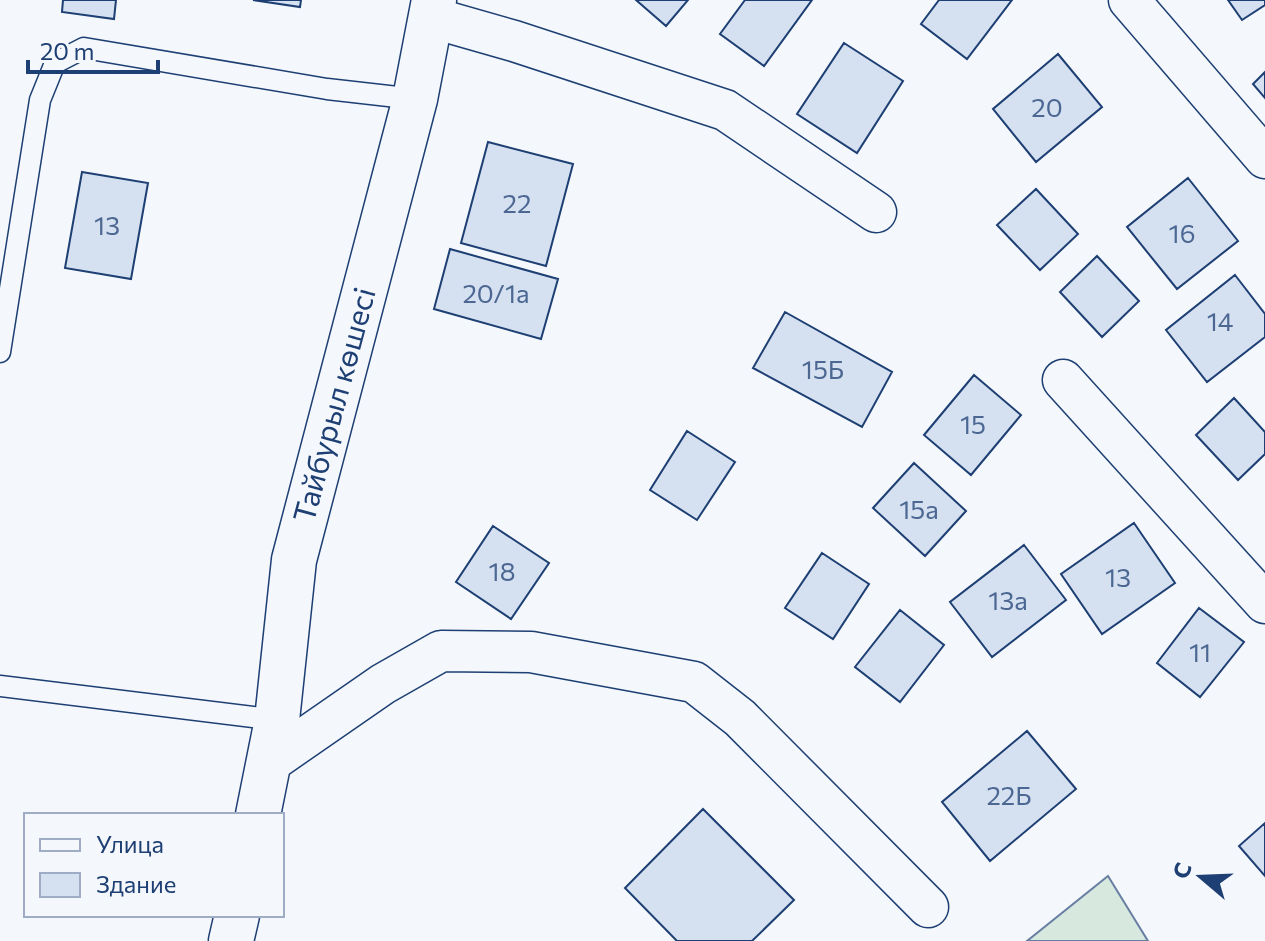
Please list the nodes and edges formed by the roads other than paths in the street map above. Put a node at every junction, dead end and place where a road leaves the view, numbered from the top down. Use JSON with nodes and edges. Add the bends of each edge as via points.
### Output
{"nodes":[{"id":1,"x":1129,"y":0,"type":"edge"},
{"id":2,"x":432,"y":9,"type":"edge"},
{"id":3,"x":415,"y":99,"type":"junction"},
{"id":4,"x":1265,"y":158,"type":"edge"},
{"id":5,"x":876,"y":212,"type":"dead end"},
{"id":6,"x":0,"y":352,"type":"edge"},
{"id":7,"x":1063,"y":380,"type":"dead end"},
{"id":8,"x":1265,"y":603,"type":"edge"},
{"id":9,"x":0,"y":686,"type":"edge"},
{"id":10,"x":277,"y":720,"type":"junction"},
{"id":11,"x":269,"y":763,"type":"junction"},
{"id":12,"x":258,"y":813,"type":"edge"},
{"id":13,"x":928,"y":907,"type":"dead end"},
{"id":14,"x":237,"y":917,"type":"edge"},
{"id":15,"x":231,"y":941,"type":"edge"}],
"edges":[{"from":1,"to":4,"type":"street"},
{"from":2,"to":3,"type":"main road","name":"Тайбурыл көшесі"},
{"from":2,"to":5,"type":"street","via":[[725,110]]},
{"from":3,"to":6,"type":"lane","via":[[84,48],[55,63],[40,100]]},
{"from":3,"to":10,"type":"main road","name":"Тайбурыл көшесі","via":[[294,560]]},
{"from":7,"to":8,"type":"street"},
{"from":9,"to":10,"type":"lane"},
{"from":10,"to":11,"type":"main road","name":"Тайбурыл көшесі"},
{"from":11,"to":12,"type":"main road","name":"Тайбурыл көшесі"},
{"from":11,"to":13,"type":"street","via":[[441,651],[531,652],[694,682],[740,718]]},
{"from":14,"to":15,"type":"main road"}]}
